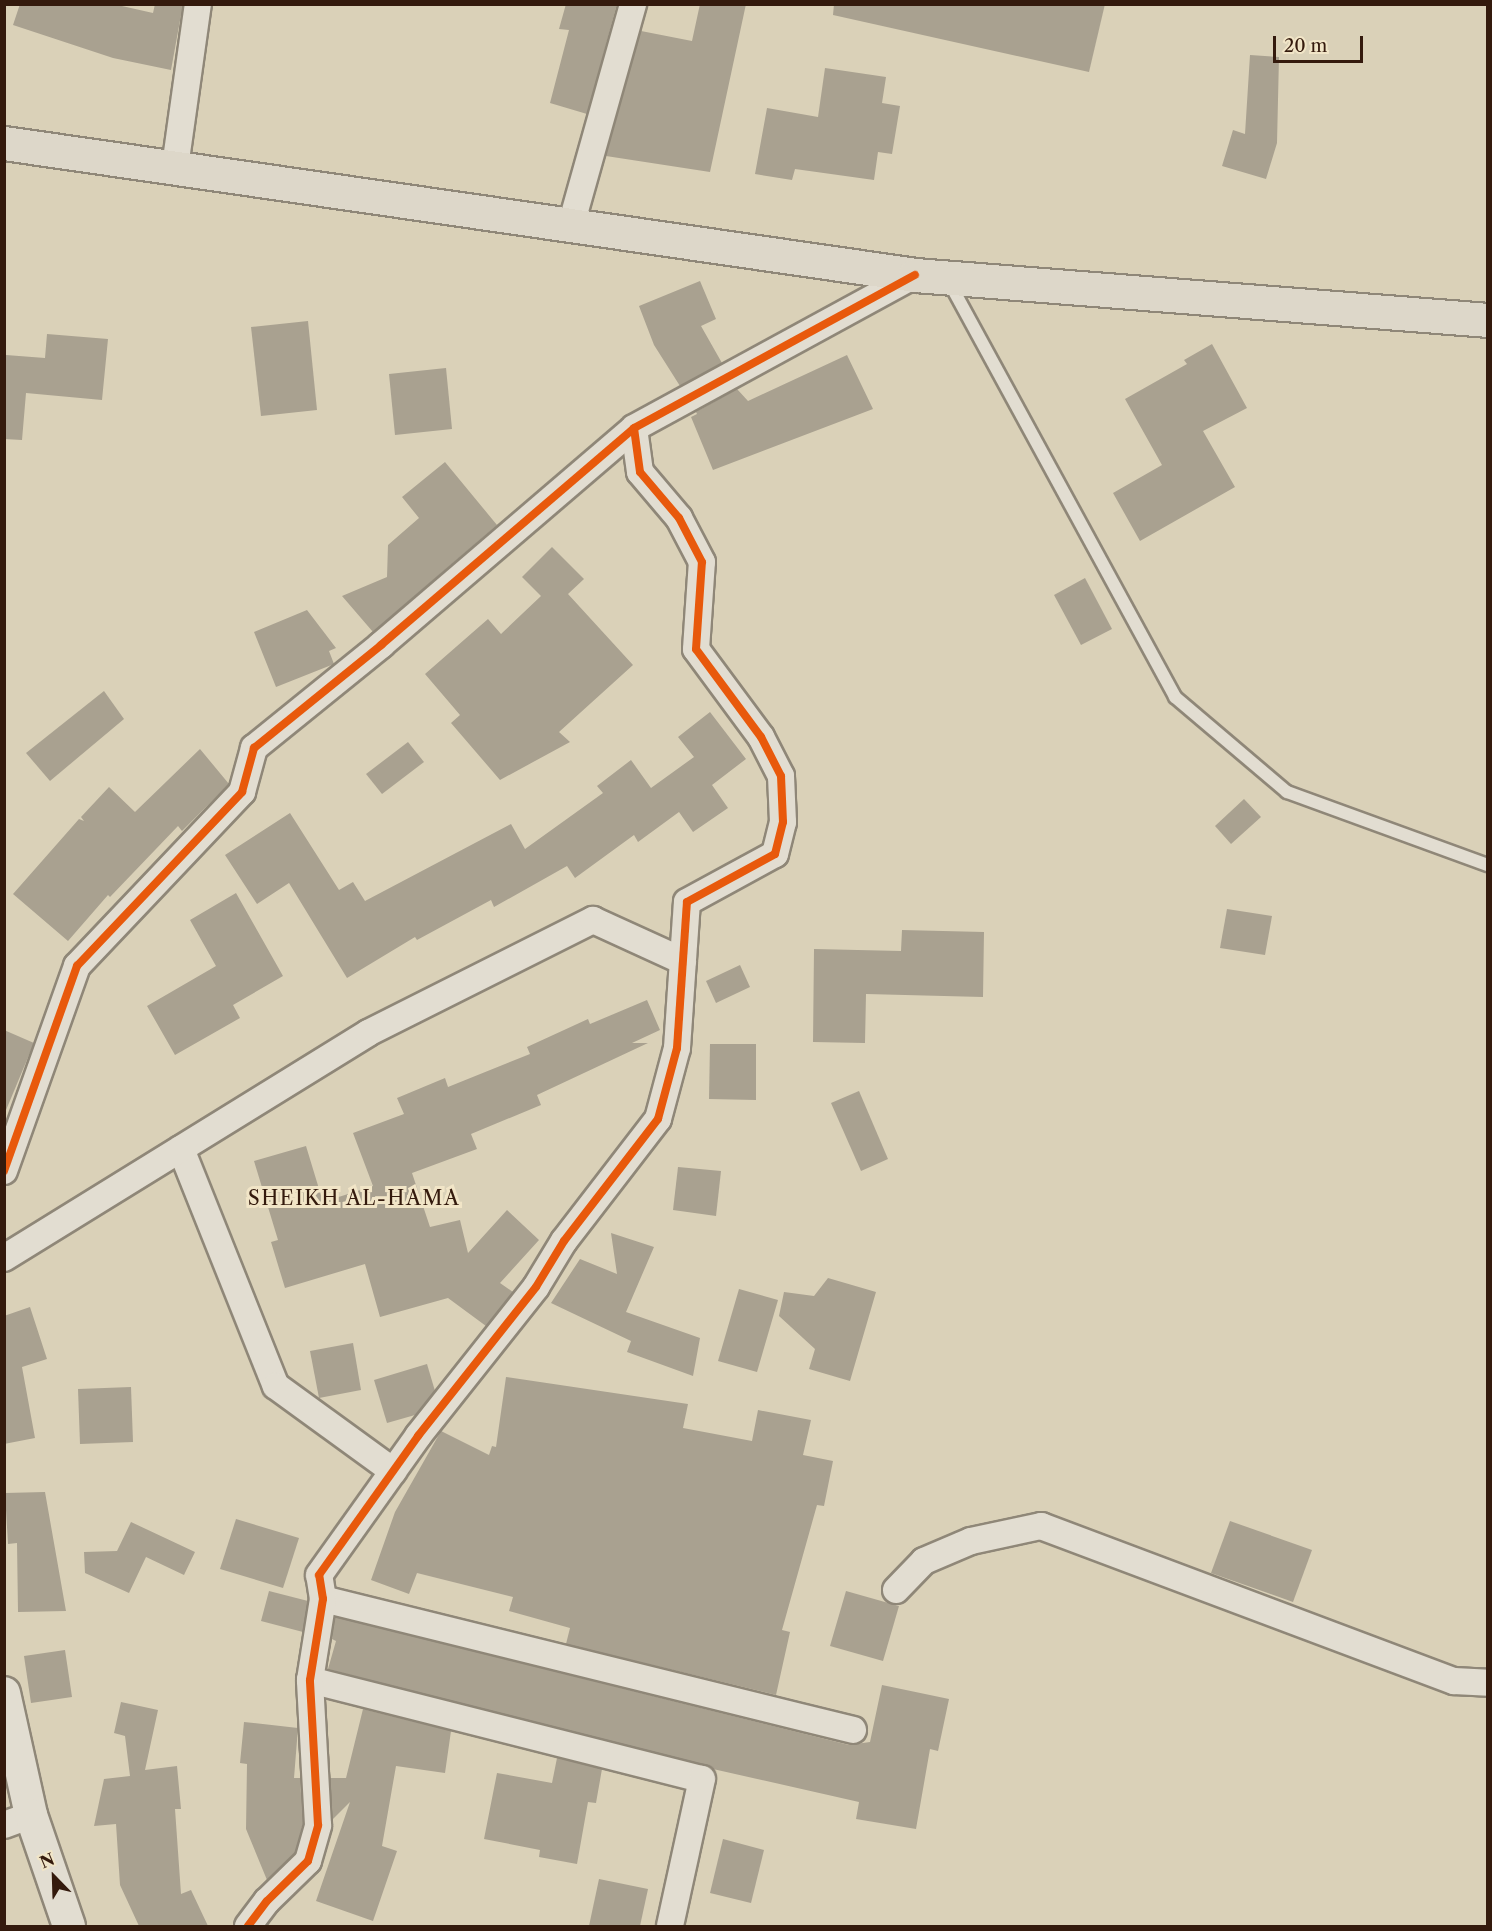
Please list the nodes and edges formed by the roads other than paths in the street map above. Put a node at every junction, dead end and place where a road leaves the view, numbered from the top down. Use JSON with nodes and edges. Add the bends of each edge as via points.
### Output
{"nodes":[{"id":1,"x":198,"y":4,"type":"edge"},
{"id":2,"x":633,"y":4,"type":"edge"},
{"id":3,"x":4,"y":142,"type":"edge"},
{"id":4,"x":175,"y":167,"type":"junction"},
{"id":5,"x":572,"y":225,"type":"junction"},
{"id":6,"x":915,"y":275,"type":"junction"},
{"id":7,"x":947,"y":278,"type":"junction"},
{"id":8,"x":1488,"y":320,"type":"edge"},
{"id":9,"x":634,"y":428,"type":"junction"},
{"id":10,"x":1488,"y":865,"type":"edge"},
{"id":11,"x":683,"y":961,"type":"junction"},
{"id":12,"x":182,"y":1149,"type":"junction"},
{"id":13,"x":4,"y":1171,"type":"edge"},
{"id":14,"x":4,"y":1258,"type":"edge"},
{"id":15,"x":393,"y":1471,"type":"junction"},
{"id":16,"x":896,"y":1590,"type":"dead end"},
{"id":17,"x":322,"y":1599,"type":"junction"},
{"id":18,"x":310,"y":1680,"type":"junction"},
{"id":19,"x":1488,"y":1683,"type":"edge"},
{"id":20,"x":4,"y":1693,"type":"edge"},
{"id":21,"x":854,"y":1730,"type":"dead end"},
{"id":22,"x":18,"y":1820,"type":"edge"},
{"id":23,"x":69,"y":1926,"type":"edge"},
{"id":24,"x":248,"y":1926,"type":"edge"},
{"id":25,"x":670,"y":1926,"type":"edge"}],
"edges":[{"from":1,"to":4,"type":"street"},
{"from":2,"to":5,"type":"street"},
{"from":3,"to":4,"type":"main road"},
{"from":4,"to":5,"type":"main road"},
{"from":5,"to":6,"type":"main road"},
{"from":6,"to":7,"type":"main road"},
{"from":6,"to":9,"type":"street"},
{"from":7,"to":8,"type":"main road"},
{"from":7,"to":10,"type":"lane","via":[[1175,697],[1287,792]]},
{"from":9,"to":11,"type":"street","via":[[640,472],[679,518],[702,562],[696,649],[761,737],[781,776],[783,822],[775,854],[687,902]]},
{"from":9,"to":13,"type":"street","via":[[254,748],[242,792],[76,966]]},
{"from":11,"to":12,"type":"street","via":[[593,920],[368,1033]]},
{"from":11,"to":15,"type":"street","via":[[677,1047],[658,1119],[564,1241],[536,1287]]},
{"from":12,"to":14,"type":"street"},
{"from":12,"to":15,"type":"street","via":[[276,1386]]},
{"from":15,"to":17,"type":"street","via":[[319,1575]]},
{"from":16,"to":19,"type":"street","via":[[924,1561],[971,1541],[1041,1526],[1454,1681]]},
{"from":17,"to":18,"type":"street"},
{"from":17,"to":21,"type":"street"},
{"from":18,"to":24,"type":"street","via":[[318,1825],[308,1861]]},
{"from":18,"to":25,"type":"street","via":[[702,1779]]},
{"from":20,"to":22,"type":"street"},
{"from":22,"to":23,"type":"street"}]}
